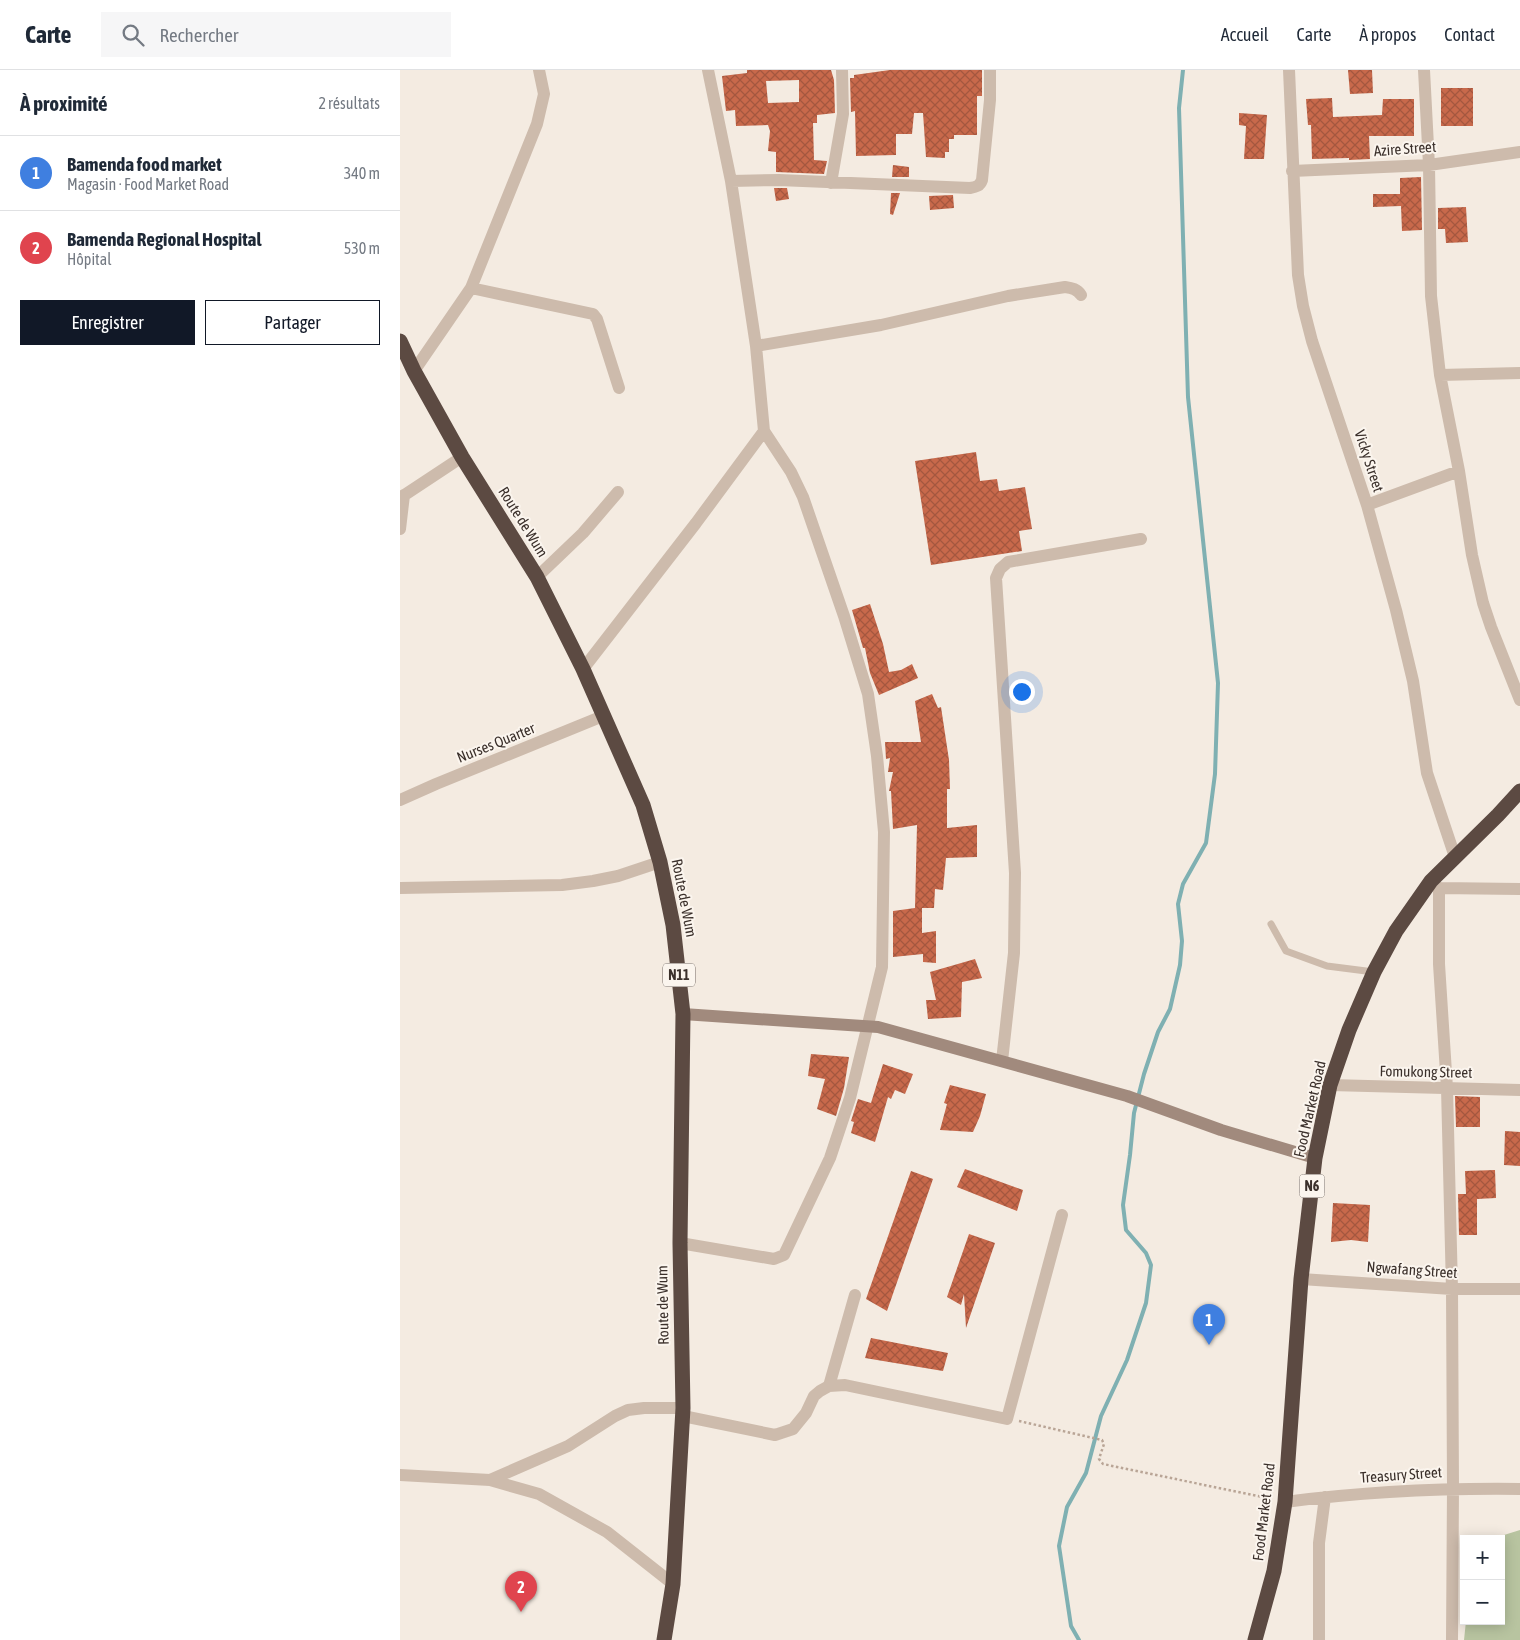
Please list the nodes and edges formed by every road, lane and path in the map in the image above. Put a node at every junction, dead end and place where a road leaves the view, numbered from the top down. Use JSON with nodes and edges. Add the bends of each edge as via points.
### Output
{"nodes":[{"id":1,"x":539,"y":70,"type":"edge"},
{"id":2,"x":708,"y":70,"type":"edge"},
{"id":3,"x":842,"y":70,"type":"edge"},
{"id":4,"x":990,"y":70,"type":"edge"},
{"id":5,"x":1289,"y":70,"type":"edge"},
{"id":6,"x":1424,"y":70,"type":"edge"},
{"id":7,"x":1520,"y":152,"type":"edge"},
{"id":8,"x":1429,"y":165,"type":"junction"},
{"id":9,"x":1292,"y":171,"type":"junction"},
{"id":10,"x":731,"y":181,"type":"junction"},
{"id":11,"x":832,"y":183,"type":"junction"},
{"id":12,"x":470,"y":288,"type":"junction"},
{"id":13,"x":1082,"y":295,"type":"dead end"},
{"id":14,"x":400,"y":341,"type":"edge"},
{"id":15,"x":756,"y":346,"type":"junction"},
{"id":16,"x":414,"y":371,"type":"junction"},
{"id":17,"x":1520,"y":373,"type":"edge"},
{"id":18,"x":1440,"y":375,"type":"junction"},
{"id":19,"x":619,"y":388,"type":"dead end"},
{"id":20,"x":764,"y":431,"type":"junction"},
{"id":21,"x":462,"y":457,"type":"junction"},
{"id":22,"x":1459,"y":471,"type":"junction"},
{"id":23,"x":618,"y":492,"type":"dead end"},
{"id":24,"x":402,"y":497,"type":"edge"},
{"id":25,"x":1367,"y":505,"type":"junction"},
{"id":26,"x":400,"y":529,"type":"edge"},
{"id":27,"x":1141,"y":539,"type":"dead end"},
{"id":28,"x":537,"y":577,"type":"junction"},
{"id":29,"x":583,"y":668,"type":"junction"},
{"id":30,"x":1520,"y":700,"type":"edge"},
{"id":31,"x":604,"y":716,"type":"junction"},
{"id":32,"x":1520,"y":791,"type":"edge"},
{"id":33,"x":400,"y":800,"type":"edge"},
{"id":34,"x":1455,"y":857,"type":"junction"},
{"id":35,"x":660,"y":862,"type":"junction"},
{"id":36,"x":1435,"y":885,"type":"junction"},
{"id":37,"x":400,"y":888,"type":"edge"},
{"id":38,"x":1520,"y":889,"type":"edge"},
{"id":39,"x":1271,"y":924,"type":"dead end"},
{"id":40,"x":1374,"y":972,"type":"junction"},
{"id":41,"x":683,"y":1014,"type":"junction"},
{"id":42,"x":867,"y":1026,"type":"junction"},
{"id":43,"x":1002,"y":1061,"type":"junction"},
{"id":44,"x":1330,"y":1086,"type":"junction"},
{"id":45,"x":1446,"y":1088,"type":"junction"},
{"id":46,"x":1520,"y":1090,"type":"edge"},
{"id":47,"x":1315,"y":1158,"type":"junction"},
{"id":48,"x":1062,"y":1215,"type":"dead end"},
{"id":49,"x":680,"y":1243,"type":"junction"},
{"id":50,"x":1301,"y":1279,"type":"junction"},
{"id":51,"x":1452,"y":1289,"type":"junction"},
{"id":52,"x":1520,"y":1289,"type":"edge"},
{"id":53,"x":855,"y":1296,"type":"dead end"},
{"id":54,"x":829,"y":1386,"type":"junction"},
{"id":55,"x":683,"y":1412,"type":"junction"},
{"id":56,"x":1007,"y":1419,"type":"junction"},
{"id":57,"x":400,"y":1476,"type":"edge"},
{"id":58,"x":490,"y":1480,"type":"junction"},
{"id":59,"x":1454,"y":1488,"type":"junction"},
{"id":60,"x":1520,"y":1489,"type":"edge"},
{"id":61,"x":1325,"y":1497,"type":"junction"},
{"id":62,"x":1285,"y":1502,"type":"junction"},
{"id":63,"x":673,"y":1584,"type":"junction"},
{"id":64,"x":664,"y":1640,"type":"edge"},
{"id":65,"x":1255,"y":1640,"type":"edge"},
{"id":66,"x":1319,"y":1640,"type":"edge"},
{"id":67,"x":1452,"y":1640,"type":"edge"}],
"edges":[{"from":1,"to":12,"type":"street","via":[[544,94],[537,124]]},
{"from":2,"to":10,"type":"street"},
{"from":3,"to":11,"type":"street","via":[[843,114]]},
{"from":4,"to":11,"type":"street","via":[[990,100],[980,184],[970,188]]},
{"from":5,"to":9,"type":"street","name":"Vicky Street"},
{"from":6,"to":8,"type":"street"},
{"from":7,"to":8,"type":"street","name":"Azire Street"},
{"from":8,"to":9,"type":"street","name":"Azire Street"},
{"from":8,"to":18,"type":"street","via":[[1431,296]]},
{"from":9,"to":25,"type":"street","name":"Vicky Street","via":[[1303,306]]},
{"from":10,"to":11,"type":"street"},
{"from":10,"to":15,"type":"street"},
{"from":12,"to":16,"type":"street"},
{"from":12,"to":19,"type":"street","via":[[593,314]]},
{"from":13,"to":15,"type":"street","via":[[1065,287],[881,325]]},
{"from":14,"to":16,"type":"highway","number":"N11"},
{"from":15,"to":20,"type":"street"},
{"from":16,"to":21,"type":"highway","name":"Route de Wum","number":"N11"},
{"from":17,"to":18,"type":"street"},
{"from":18,"to":22,"type":"street"},
{"from":20,"to":29,"type":"street"},
{"from":20,"to":42,"type":"street","via":[[803,497],[868,694],[884,832],[882,967]]},
{"from":21,"to":24,"type":"street"},
{"from":21,"to":28,"type":"highway","name":"Route de Wum","number":"N11"},
{"from":22,"to":25,"type":"street"},
{"from":22,"to":30,"type":"street","via":[[1483,603]]},
{"from":23,"to":28,"type":"street","via":[[583,533]]},
{"from":24,"to":26,"type":"street"},
{"from":25,"to":34,"type":"street","name":"Vicky Street","via":[[1413,681],[1426,772]]},
{"from":27,"to":43,"type":"street","via":[[1008,562],[996,578],[1015,873],[1014,953]]},
{"from":28,"to":29,"type":"highway","name":"Route de Wum","number":"N11"},
{"from":29,"to":31,"type":"highway","name":"Route de Wum","number":"N11"},
{"from":31,"to":33,"type":"street","name":"Nurses Quarter"},
{"from":31,"to":35,"type":"highway","name":"Route de Wum","number":"N11","via":[[643,805]]},
{"from":32,"to":34,"type":"highway","name":"Food Market Road","number":"N6"},
{"from":34,"to":36,"type":"highway","name":"Food Market Road","number":"N6"},
{"from":35,"to":37,"type":"street","via":[[618,876],[562,885]]},
{"from":35,"to":41,"type":"highway","name":"Route de Wum","number":"N11","via":[[673,925]]},
{"from":36,"to":38,"type":"street"},
{"from":36,"to":40,"type":"highway","name":"Food Market Road","number":"N6","via":[[1396,931]]},
{"from":36,"to":45,"type":"street"},
{"from":39,"to":40,"type":"lane","via":[[1286,951],[1327,966]]},
{"from":40,"to":44,"type":"highway","name":"Food Market Road","number":"N6"},
{"from":41,"to":42,"type":"main road"},
{"from":41,"to":49,"type":"highway","name":"Route de Wum","number":"N11"},
{"from":42,"to":43,"type":"main road","via":[[878,1026]]},
{"from":42,"to":49,"type":"street","via":[[850,1098],[830,1158],[784,1255],[774,1259]]},
{"from":43,"to":47,"type":"main road","via":[[1146,1102],[1221,1130]]},
{"from":44,"to":45,"type":"street","name":"Fomukong Street"},
{"from":44,"to":47,"type":"highway","name":"Food Market Road","number":"N6"},
{"from":45,"to":46,"type":"street","name":"Fomukong Street"},
{"from":45,"to":51,"type":"street"},
{"from":47,"to":50,"type":"highway","name":"Food Market Road","number":"N6"},
{"from":48,"to":56,"type":"street"},
{"from":49,"to":55,"type":"highway","name":"Route de Wum","number":"N11"},
{"from":50,"to":51,"type":"street","name":"Ngwafang Street"},
{"from":50,"to":62,"type":"highway","name":"Food Market Road","number":"N6"},
{"from":51,"to":52,"type":"street","name":"Ngwafang Street"},
{"from":51,"to":59,"type":"street"},
{"from":53,"to":54,"type":"street"},
{"from":54,"to":55,"type":"street","via":[[814,1396],[793,1429],[775,1435]]},
{"from":54,"to":56,"type":"street","via":[[845,1385]]},
{"from":55,"to":58,"type":"street","via":[[644,1408],[628,1410],[568,1446]]},
{"from":55,"to":63,"type":"highway","name":"Route de Wum","number":"N11"},
{"from":56,"to":62,"type":"path","via":[[1102,1440],[1104,1444],[1099,1459],[1103,1464]]},
{"from":57,"to":58,"type":"street"},
{"from":58,"to":63,"type":"street","via":[[538,1494],[607,1532]]},
{"from":59,"to":60,"type":"street","name":"Treasury Street"},
{"from":59,"to":61,"type":"street","name":"Treasury Street"},
{"from":59,"to":67,"type":"street"},
{"from":61,"to":62,"type":"street","name":"Treasury Street"},
{"from":61,"to":66,"type":"street","via":[[1319,1543]]},
{"from":62,"to":65,"type":"highway","name":"Food Market Road","number":"N6","via":[[1274,1571]]},
{"from":63,"to":64,"type":"highway","name":"Route de Wum","number":"N11"}]}
